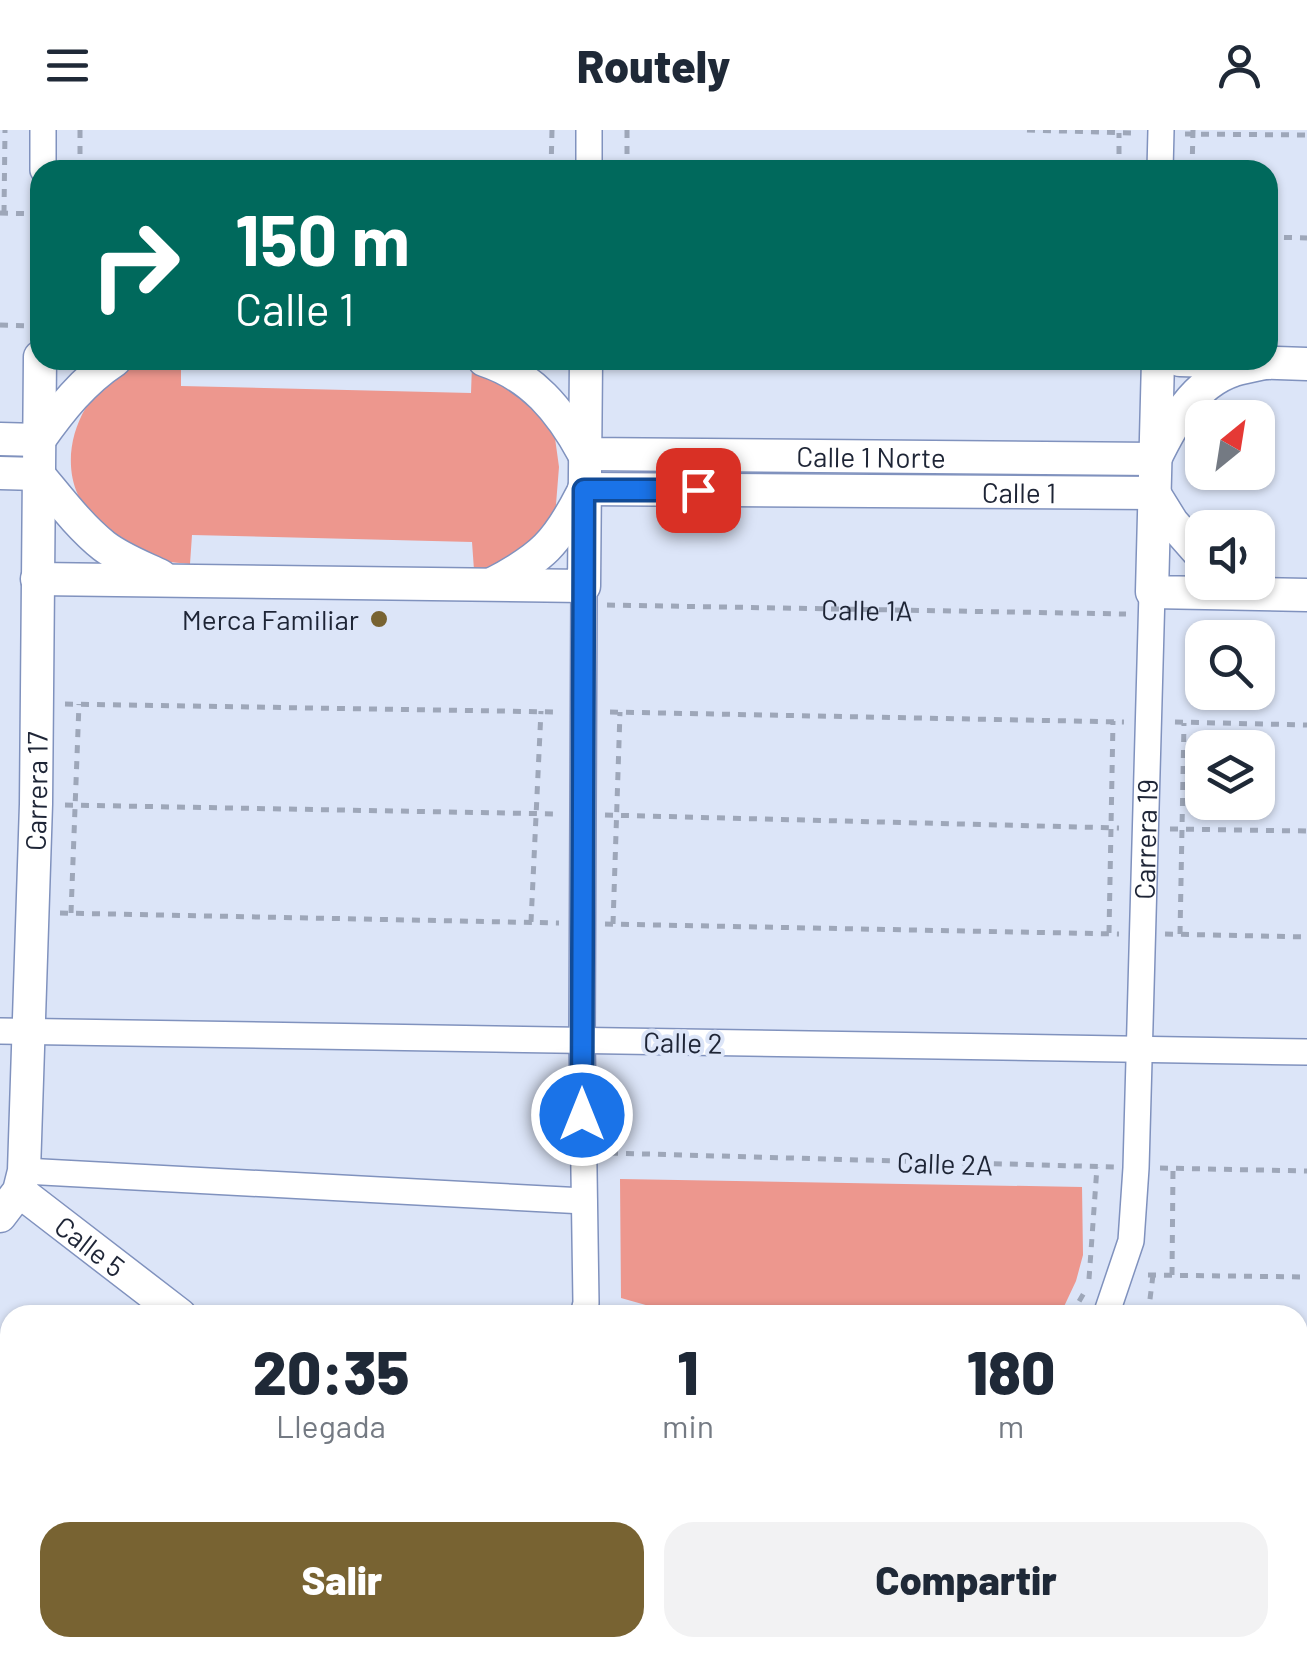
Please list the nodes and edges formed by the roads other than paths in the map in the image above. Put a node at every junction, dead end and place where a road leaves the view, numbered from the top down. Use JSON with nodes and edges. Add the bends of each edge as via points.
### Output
{"nodes":[{"id":1,"x":43,"y":130,"type":"edge"},
{"id":2,"x":589,"y":130,"type":"edge"},
{"id":3,"x":1161,"y":130,"type":"edge"},
{"id":4,"x":43,"y":160,"type":"edge"},
{"id":5,"x":589,"y":160,"type":"edge"},
{"id":6,"x":1160,"y":160,"type":"edge"},
{"id":7,"x":1278,"y":363,"type":"edge"},
{"id":8,"x":1307,"y":364,"type":"edge"},
{"id":9,"x":40,"y":370,"type":"edge"},
{"id":10,"x":101,"y":370,"type":"edge"},
{"id":11,"x":510,"y":370,"type":"edge"},
{"id":12,"x":586,"y":370,"type":"edge"},
{"id":13,"x":1158,"y":370,"type":"edge"},
{"id":14,"x":1234,"y":370,"type":"edge"},
{"id":15,"x":0,"y":439,"type":"edge"},
{"id":16,"x":39,"y":440,"type":"junction"},
{"id":17,"x":584,"y":454,"type":"junction"},
{"id":18,"x":1155,"y":459,"type":"junction"},
{"id":19,"x":0,"y":472,"type":"edge"},
{"id":20,"x":38,"y":474,"type":"junction"},
{"id":21,"x":584,"y":490,"type":"junction"},
{"id":22,"x":1154,"y":492,"type":"junction"},
{"id":23,"x":1185,"y":537,"type":"edge"},
{"id":24,"x":37,"y":579,"type":"junction"},
{"id":25,"x":174,"y":581,"type":"junction"},
{"id":26,"x":489,"y":585,"type":"junction"},
{"id":27,"x":584,"y":595,"type":"junction"},
{"id":28,"x":1294,"y":595,"type":"edge"},
{"id":29,"x":1152,"y":603,"type":"junction"},
{"id":30,"x":15,"y":1031,"type":"edge"},
{"id":31,"x":582,"y":1040,"type":"junction"},
{"id":32,"x":1139,"y":1050,"type":"junction"},
{"id":33,"x":1307,"y":1052,"type":"edge"},
{"id":34,"x":11,"y":1188,"type":"edge"},
{"id":35,"x":584,"y":1200,"type":"junction"},
{"id":36,"x":167,"y":1305,"type":"edge"},
{"id":37,"x":586,"y":1305,"type":"edge"},
{"id":38,"x":1109,"y":1305,"type":"edge"}],
"edges":[{"from":1,"to":4,"type":"street"},
{"from":2,"to":5,"type":"street"},
{"from":3,"to":6,"type":"street"},
{"from":7,"to":8,"type":"street"},
{"from":9,"to":16,"type":"street","name":"Carrera 17"},
{"from":10,"to":16,"type":"street"},
{"from":11,"to":17,"type":"street","via":[[555,407]]},
{"from":12,"to":17,"type":"street"},
{"from":13,"to":18,"type":"street","name":"Carrera 19"},
{"from":14,"to":18,"type":"street","via":[[1187,404]]},
{"from":15,"to":16,"type":"street"},
{"from":16,"to":20,"type":"street","name":"Carrera 17"},
{"from":17,"to":18,"type":"street","name":"Calle 1 Norte"},
{"from":17,"to":21,"type":"street"},
{"from":18,"to":22,"type":"street","name":"Carrera 19"},
{"from":19,"to":20,"type":"street"},
{"from":20,"to":24,"type":"street","name":"Carrera 17"},
{"from":20,"to":25,"type":"street","via":[[105,547]]},
{"from":21,"to":22,"type":"street","name":"Calle 1"},
{"from":21,"to":26,"type":"street","via":[[543,553]]},
{"from":21,"to":27,"type":"street"},
{"from":22,"to":23,"type":"street"},
{"from":22,"to":29,"type":"street","name":"Carrera 19"},
{"from":24,"to":25,"type":"street"},
{"from":24,"to":30,"type":"street","name":"Carrera 17","via":[[34,913]]},
{"from":25,"to":26,"type":"street"},
{"from":26,"to":27,"type":"street"},
{"from":27,"to":31,"type":"street"},
{"from":28,"to":29,"type":"street"},
{"from":29,"to":32,"type":"street","name":"Carrera 19"},
{"from":30,"to":31,"type":"street","name":"Calle 2"},
{"from":30,"to":34,"type":"street","name":"Carrera 17"},
{"from":31,"to":32,"type":"street","name":"Calle 2"},
{"from":31,"to":35,"type":"street"},
{"from":32,"to":33,"type":"street","name":"Calle 2"},
{"from":32,"to":38,"type":"street","name":"Carrera 19","via":[[1130,1241]]},
{"from":34,"to":35,"type":"street"},
{"from":34,"to":36,"type":"street","name":"Calle 5"},
{"from":35,"to":37,"type":"street"}]}
